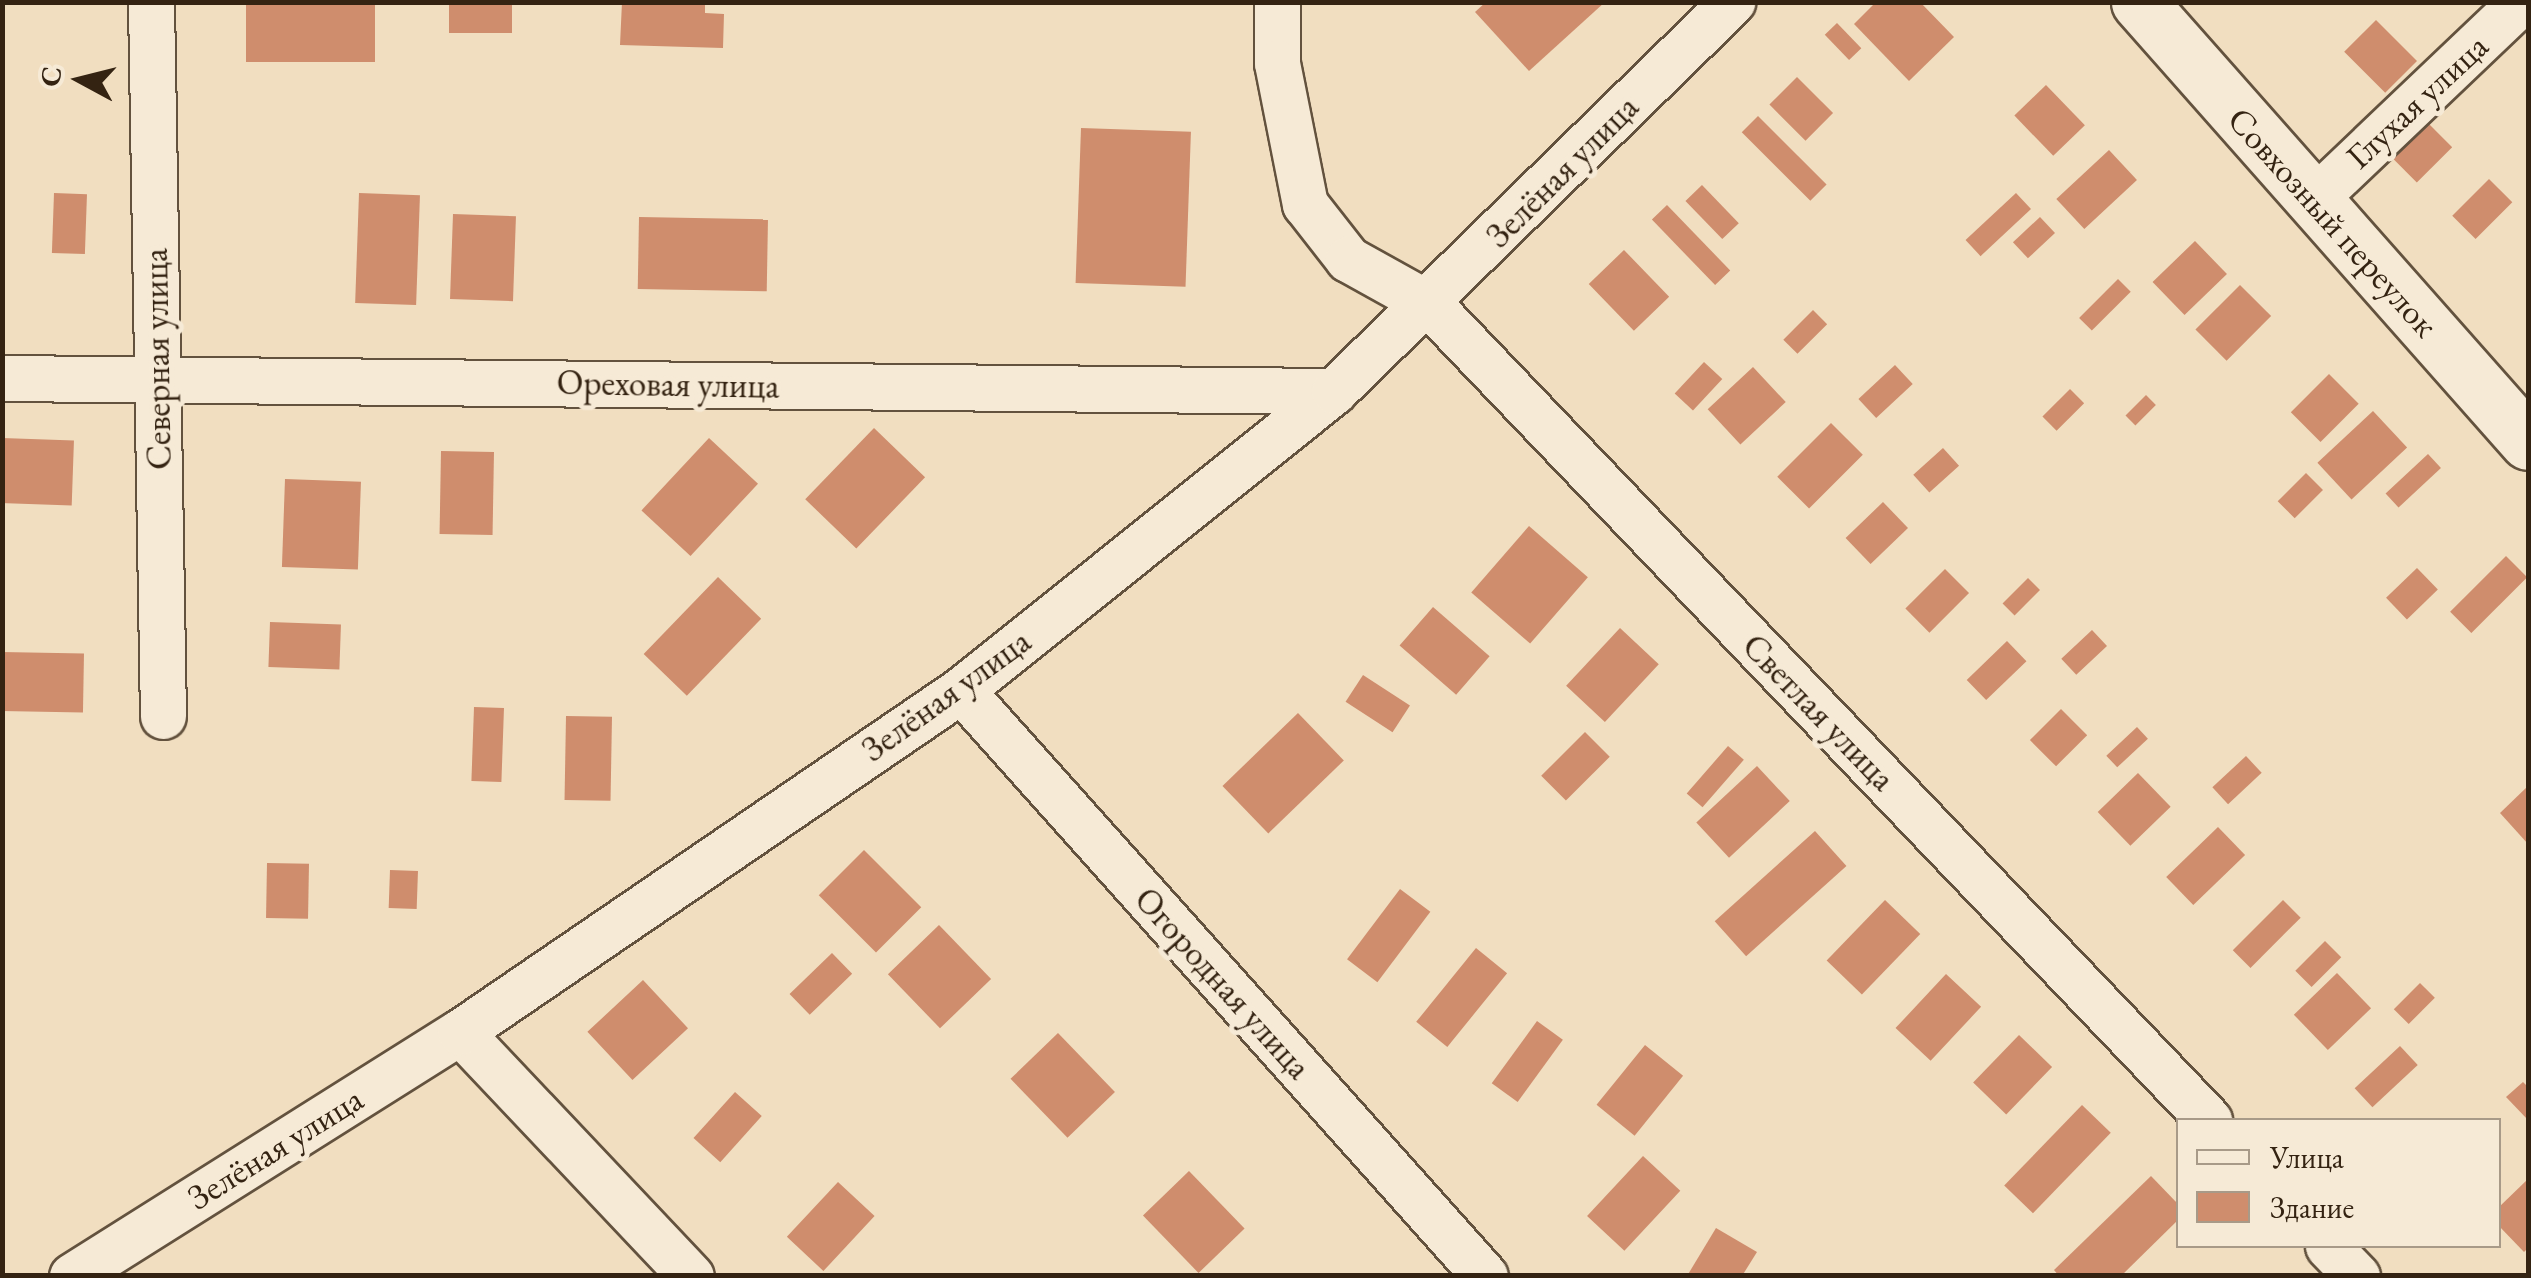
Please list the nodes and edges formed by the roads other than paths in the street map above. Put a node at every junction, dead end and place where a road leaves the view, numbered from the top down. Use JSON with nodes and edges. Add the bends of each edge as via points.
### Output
{"nodes":[{"id":1,"x":151,"y":2,"type":"edge"},
{"id":2,"x":1277,"y":2,"type":"edge"},
{"id":3,"x":1732,"y":2,"type":"edge"},
{"id":4,"x":2139,"y":2,"type":"edge"},
{"id":5,"x":2521,"y":2,"type":"edge"},
{"id":6,"x":2313,"y":200,"type":"junction"},
{"id":7,"x":1429,"y":304,"type":"junction"},
{"id":8,"x":2,"y":378,"type":"edge"},
{"id":9,"x":158,"y":378,"type":"junction"},
{"id":10,"x":1334,"y":391,"type":"junction"},
{"id":11,"x":2528,"y":442,"type":"edge"},
{"id":12,"x":961,"y":690,"type":"junction"},
{"id":13,"x":164,"y":716,"type":"dead end"},
{"id":14,"x":460,"y":1032,"type":"junction"},
{"id":15,"x":2207,"y":1118,"type":"edge"},
{"id":16,"x":2330,"y":1248,"type":"edge"},
{"id":17,"x":72,"y":1276,"type":"edge"},
{"id":18,"x":691,"y":1276,"type":"edge"},
{"id":19,"x":1485,"y":1276,"type":"edge"},
{"id":20,"x":2357,"y":1276,"type":"edge"}],
"edges":[{"from":1,"to":9,"type":"street","name":"Северная улица"},
{"from":2,"to":7,"type":"street","name":"Светлая улица","via":[[1277,62],[1304,204],[1348,259]]},
{"from":3,"to":7,"type":"street","name":"Зелёная улица"},
{"from":4,"to":6,"type":"street","name":"Совхозный переулок"},
{"from":5,"to":6,"type":"street","name":"Глухая улица"},
{"from":6,"to":11,"type":"street","name":"Совхозный переулок"},
{"from":7,"to":10,"type":"street","name":"Зелёная улица"},
{"from":7,"to":15,"type":"street","name":"Светлая улица"},
{"from":8,"to":9,"type":"street","name":"Ореховая улица"},
{"from":9,"to":10,"type":"street","name":"Ореховая улица"},
{"from":9,"to":13,"type":"street","name":"Северная улица"},
{"from":10,"to":12,"type":"street","name":"Зелёная улица"},
{"from":12,"to":14,"type":"street","name":"Зелёная улица"},
{"from":12,"to":19,"type":"street","name":"Огородная улица"},
{"from":14,"to":17,"type":"street","name":"Зелёная улица"},
{"from":14,"to":18,"type":"street"},
{"from":16,"to":20,"type":"street"}]}
